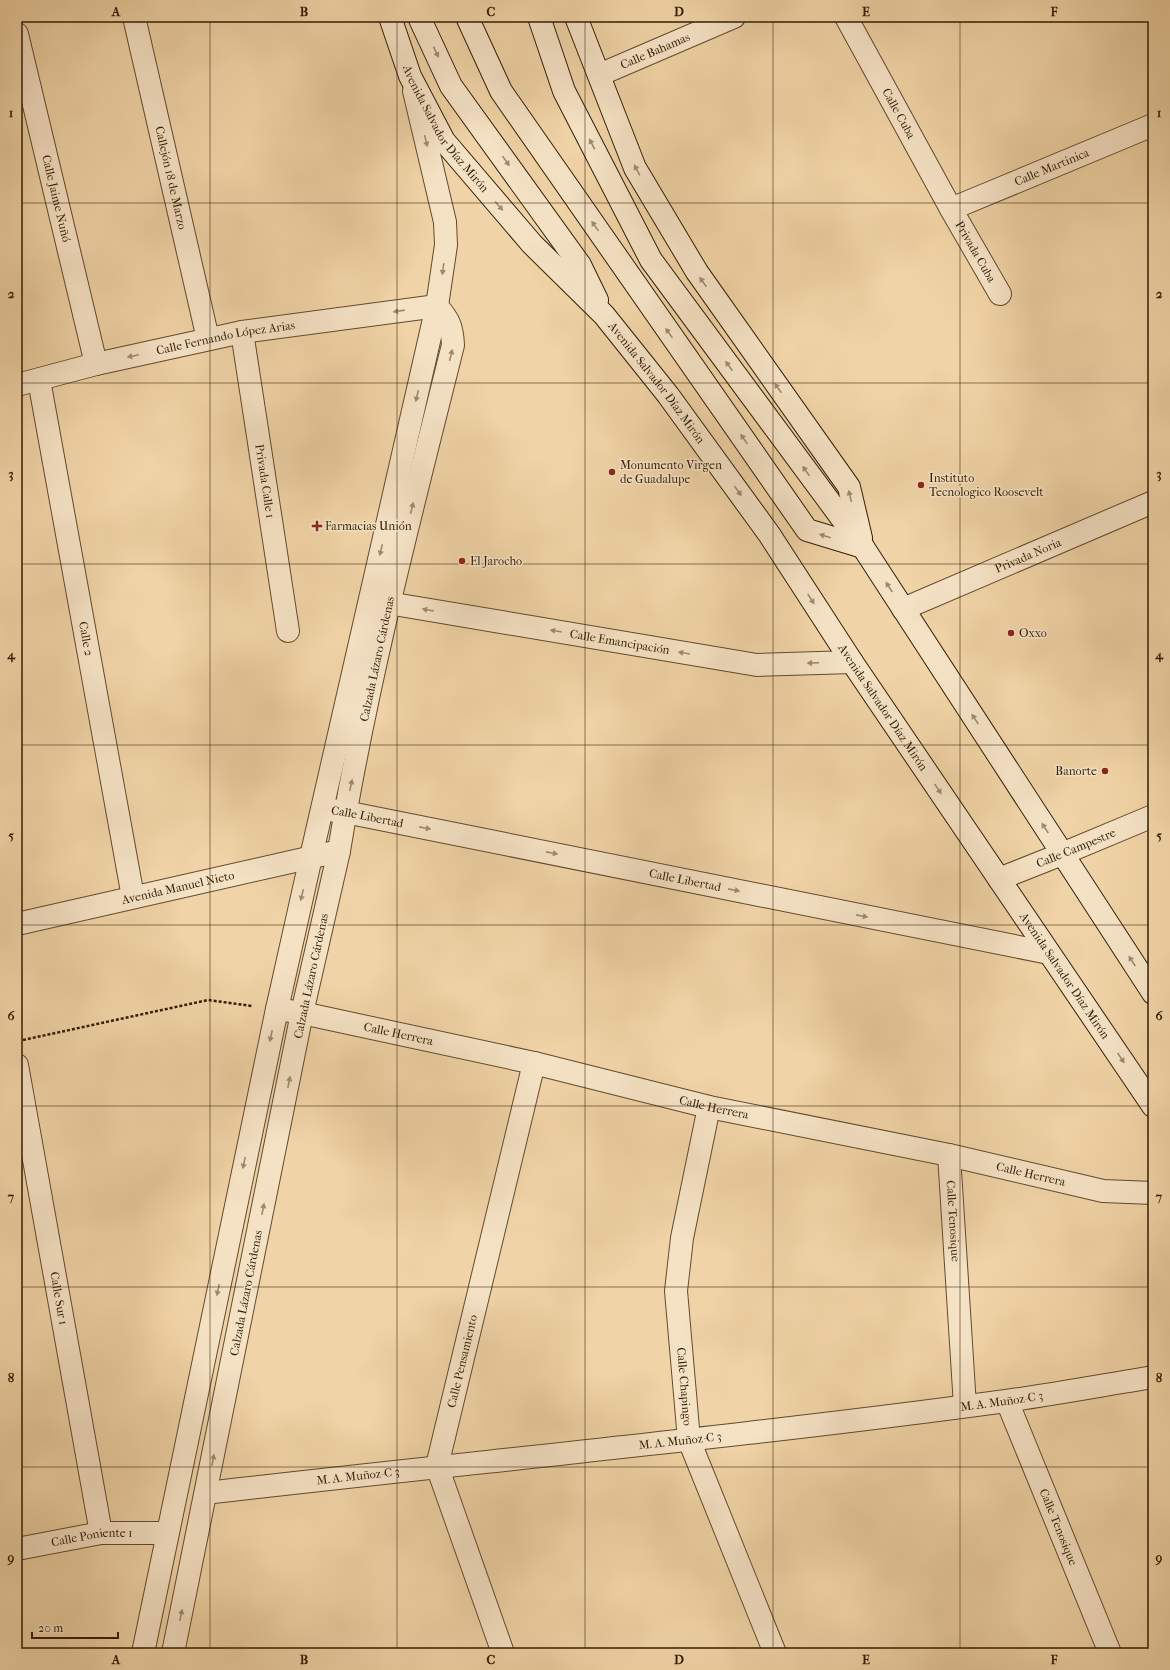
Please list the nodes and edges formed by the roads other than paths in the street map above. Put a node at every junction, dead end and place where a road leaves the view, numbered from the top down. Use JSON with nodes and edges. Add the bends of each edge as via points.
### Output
{"nodes":[{"id":1,"x":134,"y":17,"type":"edge"},
{"id":2,"x":390,"y":17,"type":"edge"},
{"id":3,"x":419,"y":17,"type":"edge"},
{"id":4,"x":467,"y":17,"type":"edge"},
{"id":5,"x":539,"y":17,"type":"edge"},
{"id":6,"x":576,"y":17,"type":"edge"},
{"id":7,"x":734,"y":17,"type":"edge"},
{"id":8,"x":846,"y":17,"type":"edge"},
{"id":9,"x":17,"y":34,"type":"edge"},
{"id":10,"x":599,"y":75,"type":"junction"},
{"id":11,"x":410,"y":76,"type":"junction"},
{"id":12,"x":1153,"y":125,"type":"edge"},
{"id":13,"x":951,"y":210,"type":"junction"},
{"id":14,"x":1000,"y":294,"type":"dead end"},
{"id":15,"x":438,"y":306,"type":"junction"},
{"id":16,"x":604,"y":315,"type":"junction"},
{"id":17,"x":242,"y":332,"type":"junction"},
{"id":18,"x":208,"y":339,"type":"junction"},
{"id":19,"x":96,"y":364,"type":"junction"},
{"id":20,"x":39,"y":380,"type":"junction"},
{"id":21,"x":17,"y":385,"type":"edge"},
{"id":22,"x":1153,"y":502,"type":"edge"},
{"id":23,"x":863,"y":547,"type":"junction"},
{"id":24,"x":388,"y":603,"type":"junction"},
{"id":25,"x":903,"y":609,"type":"junction"},
{"id":26,"x":288,"y":631,"type":"dead end"},
{"id":27,"x":852,"y":662,"type":"junction"},
{"id":28,"x":321,"y":809,"type":"junction"},
{"id":29,"x":345,"y":812,"type":"junction"},
{"id":30,"x":1153,"y":816,"type":"edge"},
{"id":31,"x":339,"y":851,"type":"junction"},
{"id":32,"x":1062,"y":854,"type":"junction"},
{"id":33,"x":311,"y":857,"type":"junction"},
{"id":34,"x":998,"y":879,"type":"junction"},
{"id":35,"x":133,"y":897,"type":"junction"},
{"id":36,"x":17,"y":924,"type":"edge"},
{"id":37,"x":1049,"y":953,"type":"junction"},
{"id":38,"x":1153,"y":993,"type":"edge"},
{"id":39,"x":277,"y":1009,"type":"junction"},
{"id":40,"x":302,"y":1013,"type":"junction"},
{"id":41,"x":534,"y":1063,"type":"junction"},
{"id":42,"x":17,"y":1065,"type":"edge"},
{"id":43,"x":1153,"y":1106,"type":"edge"},
{"id":44,"x":709,"y":1107,"type":"junction"},
{"id":45,"x":948,"y":1155,"type":"junction"},
{"id":46,"x":1153,"y":1193,"type":"edge"},
{"id":47,"x":1153,"y":1377,"type":"edge"},
{"id":48,"x":1007,"y":1401,"type":"junction"},
{"id":49,"x":965,"y":1406,"type":"junction"},
{"id":50,"x":689,"y":1440,"type":"junction"},
{"id":51,"x":437,"y":1466,"type":"junction"},
{"id":52,"x":206,"y":1493,"type":"junction"},
{"id":53,"x":101,"y":1533,"type":"junction"},
{"id":54,"x":167,"y":1533,"type":"junction"},
{"id":55,"x":17,"y":1549,"type":"edge"},
{"id":56,"x":143,"y":1653,"type":"edge"},
{"id":57,"x":173,"y":1653,"type":"edge"},
{"id":58,"x":503,"y":1653,"type":"edge"},
{"id":59,"x":775,"y":1653,"type":"edge"},
{"id":60,"x":1110,"y":1653,"type":"edge"}],
"edges":[{"from":1,"to":18,"type":"street","name":"Callejón 18 de Marzo"},
{"from":2,"to":11,"type":"street","name":"Avenida Salvador Díaz Mirón"},
{"from":3,"to":16,"type":"street","name":"Avenida Salvador Díaz Mirón","one_way":true,"via":[[451,86],[580,265]]},
{"from":23,"to":4,"type":"street","one_way":true,"via":[[807,530],[501,91]]},
{"from":23,"to":5,"type":"street","one_way":true,"via":[[655,265],[564,91]]},
{"from":6,"to":10,"type":"street"},
{"from":7,"to":10,"type":"street","name":"Calle Bahamas"},
{"from":8,"to":13,"type":"street","name":"Calle Cuba"},
{"from":9,"to":19,"type":"street","name":"Calle Jaime Nuñó"},
{"from":23,"to":10,"type":"street","one_way":true,"via":[[848,488],[697,272],[635,168]]},
{"from":11,"to":15,"type":"street","name":"Calzada Lázaro Cárdenas","one_way":true,"via":[[445,222],[446,245]]},
{"from":11,"to":16,"type":"street","name":"Avenida Salvador Díaz Mirón","one_way":true,"via":[[444,141],[532,244]]},
{"from":12,"to":13,"type":"street","name":"Calle Martinica"},
{"from":13,"to":14,"type":"street","name":"Privada Cuba"},
{"from":15,"to":17,"type":"street","name":"Calle Fernando López Arias","one_way":true},
{"from":24,"to":15,"type":"street","name":"Calzada Lázaro Cárdenas","one_way":true,"via":[[453,345],[449,320]]},
{"from":15,"to":28,"type":"street","name":"Calzada Lázaro Cárdenas","one_way":true},
{"from":16,"to":27,"type":"street","name":"Avenida Salvador Díaz Mirón","one_way":true,"via":[[668,395],[769,534]]},
{"from":17,"to":18,"type":"street","name":"Calle Fernando López Arias"},
{"from":17,"to":26,"type":"street","name":"Privada Calle 1"},
{"from":18,"to":19,"type":"street","name":"Calle Fernando López Arias","one_way":true},
{"from":19,"to":20,"type":"street","name":"Calle Fernando López Arias"},
{"from":20,"to":21,"type":"street","name":"Calle Fernando López Arias"},
{"from":20,"to":35,"type":"street","name":"Calle 2"},
{"from":22,"to":25,"type":"street","name":"Privada Noria"},
{"from":25,"to":23,"type":"street","one_way":true},
{"from":27,"to":24,"type":"street","name":"Calle Emancipación","one_way":true,"via":[[757,665]]},
{"from":29,"to":24,"type":"street","name":"Calzada Lázaro Cárdenas","one_way":true},
{"from":32,"to":25,"type":"street","one_way":true},
{"from":27,"to":34,"type":"street","name":"Avenida Salvador Díaz Mirón","one_way":true},
{"from":28,"to":29,"type":"street","name":"Calle Libertad"},
{"from":28,"to":33,"type":"street","name":"Calzada Lázaro Cárdenas"},
{"from":29,"to":31,"type":"street","name":"Calzada Lázaro Cárdenas"},
{"from":29,"to":37,"type":"street","name":"Calle Libertad","one_way":true},
{"from":30,"to":32,"type":"street","name":"Calle Campestre"},
{"from":31,"to":33,"type":"street","name":"Avenida Manuel Nieto"},
{"from":31,"to":40,"type":"street","name":"Calzada Lázaro Cárdenas"},
{"from":32,"to":34,"type":"street","name":"Calle Campestre"},
{"from":38,"to":32,"type":"street","one_way":true},
{"from":33,"to":35,"type":"street","name":"Avenida Manuel Nieto"},
{"from":33,"to":39,"type":"street","name":"Calzada Lázaro Cárdenas","one_way":true},
{"from":34,"to":37,"type":"street","name":"Avenida Salvador Díaz Mirón"},
{"from":35,"to":36,"type":"street","name":"Avenida Manuel Nieto"},
{"from":37,"to":43,"type":"street","name":"Avenida Salvador Díaz Mirón","one_way":true},
{"from":39,"to":40,"type":"street","name":"Calle Herrera"},
{"from":39,"to":54,"type":"street","name":"Calzada Lázaro Cárdenas","one_way":true},
{"from":40,"to":41,"type":"street","name":"Calle Herrera"},
{"from":52,"to":40,"type":"street","name":"Calzada Lázaro Cárdenas","one_way":true},
{"from":41,"to":44,"type":"street","name":"Calle Herrera"},
{"from":41,"to":51,"type":"street","name":"Calle Pensamiento"},
{"from":42,"to":53,"type":"street","name":"Calle Sur 1"},
{"from":44,"to":45,"type":"street","name":"Calle Herrera"},
{"from":44,"to":50,"type":"street","name":"Calle Chapingo","via":[[682,1238],[676,1291]]},
{"from":45,"to":46,"type":"street","name":"Calle Herrera","via":[[1103,1191]]},
{"from":45,"to":49,"type":"street","name":"Calle Tenosique"},
{"from":47,"to":48,"type":"street","name":"M. A. Muñoz-C 3"},
{"from":48,"to":49,"type":"street","name":"M. A. Muñoz-C 3"},
{"from":48,"to":60,"type":"street","name":"Calle Tenosique"},
{"from":49,"to":50,"type":"street","name":"M. A. Muñoz-C 3"},
{"from":50,"to":51,"type":"street","name":"M. A. Muñoz-C 3"},
{"from":50,"to":59,"type":"street","name":"Calle Chapingo"},
{"from":51,"to":52,"type":"street","name":"M. A. Muñoz-C 3"},
{"from":51,"to":58,"type":"street"},
{"from":57,"to":52,"type":"street","name":"Calzada Lázaro Cárdenas","one_way":true},
{"from":53,"to":54,"type":"street","name":"Calle Poniente 1"},
{"from":53,"to":55,"type":"street","name":"Calle Poniente 1"},
{"from":54,"to":56,"type":"street","name":"Calzada Lázaro Cárdenas"}]}
